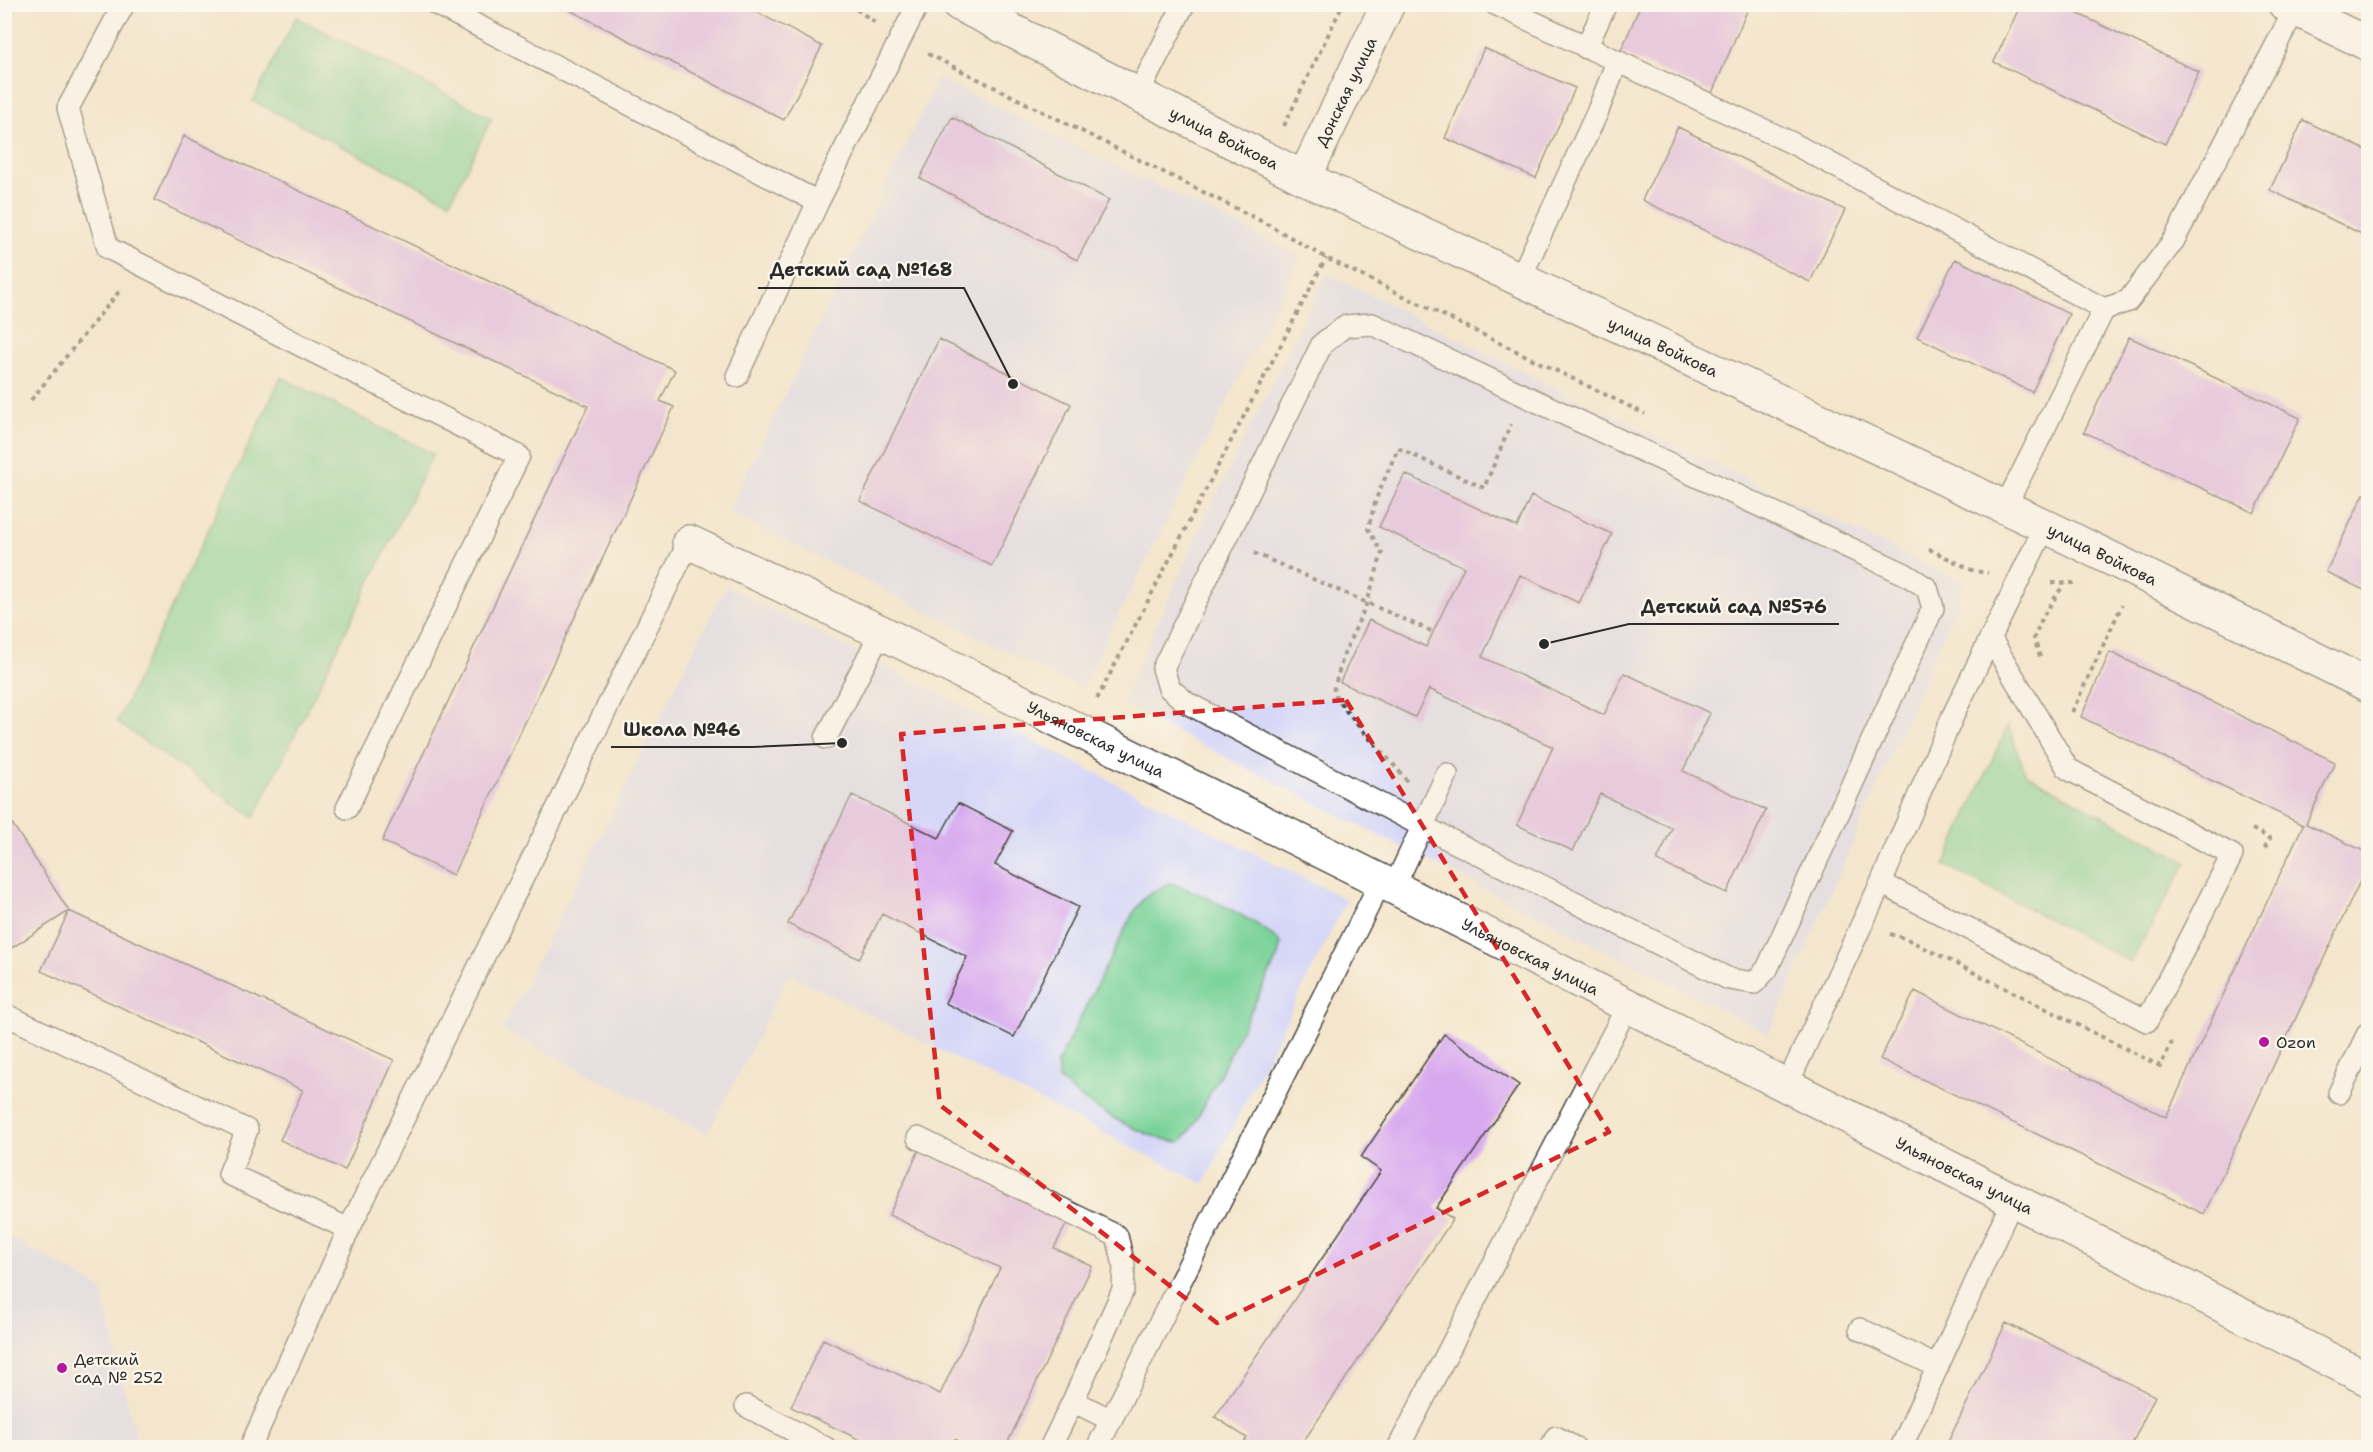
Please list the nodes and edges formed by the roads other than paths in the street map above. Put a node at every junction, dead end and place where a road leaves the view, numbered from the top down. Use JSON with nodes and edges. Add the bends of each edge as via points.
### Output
{"nodes":[{"id":1,"x":124,"y":4,"type":"edge"},
{"id":2,"x":436,"y":4,"type":"edge"},
{"id":3,"x":918,"y":4,"type":"edge"},
{"id":4,"x":959,"y":4,"type":"edge"},
{"id":5,"x":1184,"y":4,"type":"edge"},
{"id":6,"x":1388,"y":4,"type":"edge"},
{"id":7,"x":1495,"y":4,"type":"edge"},
{"id":8,"x":1606,"y":4,"type":"edge"},
{"id":9,"x":2290,"y":7,"type":"edge"},
{"id":10,"x":2368,"y":44,"type":"edge"},
{"id":11,"x":1586,"y":48,"type":"junction"},
{"id":12,"x":1617,"y":62,"type":"junction"},
{"id":13,"x":1138,"y":94,"type":"junction"},
{"id":14,"x":1304,"y":178,"type":"junction"},
{"id":15,"x":818,"y":202,"type":"junction"},
{"id":16,"x":1519,"y":281,"type":"junction"},
{"id":17,"x":2104,"y":309,"type":"junction"},
{"id":18,"x":737,"y":376,"type":"dead end"},
{"id":19,"x":2005,"y":507,"type":"junction"},
{"id":20,"x":2045,"y":525,"type":"junction"},
{"id":21,"x":689,"y":542,"type":"joint"},
{"id":22,"x":880,"y":632,"type":"junction"},
{"id":23,"x":1991,"y":639,"type":"junction"},
{"id":24,"x":2368,"y":685,"type":"edge"},
{"id":25,"x":826,"y":738,"type":"dead end"},
{"id":26,"x":1447,"y":774,"type":"dead end"},
{"id":27,"x":347,"y":808,"type":"dead end"},
{"id":28,"x":1426,"y":821,"type":"junction"},
{"id":29,"x":1881,"y":883,"type":"junction"},
{"id":30,"x":1387,"y":884,"type":"junction"},
{"id":31,"x":1628,"y":1005,"type":"junction"},
{"id":32,"x":4,"y":1014,"type":"edge"},
{"id":33,"x":2368,"y":1034,"type":"edge"},
{"id":34,"x":1788,"y":1085,"type":"junction"},
{"id":35,"x":2340,"y":1093,"type":"dead end"},
{"id":36,"x":918,"y":1138,"type":"dead end"},
{"id":37,"x":2013,"y":1199,"type":"junction"},
{"id":38,"x":349,"y":1229,"type":"junction"},
{"id":39,"x":1860,"y":1329,"type":"dead end"},
{"id":40,"x":1938,"y":1367,"type":"junction"},
{"id":41,"x":2368,"y":1379,"type":"edge"},
{"id":42,"x":1073,"y":1401,"type":"junction"},
{"id":43,"x":746,"y":1406,"type":"dead end"},
{"id":44,"x":1111,"y":1420,"type":"junction"},
{"id":45,"x":250,"y":1448,"type":"edge"},
{"id":46,"x":826,"y":1448,"type":"edge"},
{"id":47,"x":1050,"y":1448,"type":"edge"},
{"id":48,"x":1097,"y":1448,"type":"edge"},
{"id":49,"x":1398,"y":1448,"type":"edge"},
{"id":50,"x":1551,"y":1448,"type":"edge"},
{"id":51,"x":1575,"y":1448,"type":"edge"},
{"id":52,"x":1901,"y":1448,"type":"edge"}],
"edges":[{"from":1,"to":27,"type":"lane","via":[[68,108],[108,248],[519,456]]},
{"from":2,"to":15,"type":"lane"},
{"from":3,"to":15,"type":"lane"},
{"from":4,"to":13,"type":"street","name":"улица Войкова"},
{"from":5,"to":13,"type":"lane"},
{"from":6,"to":14,"type":"street","name":"Донская улица"},
{"from":7,"to":11,"type":"lane"},
{"from":8,"to":11,"type":"lane"},
{"from":9,"to":10,"type":"street"},
{"from":9,"to":17,"type":"lane","via":[[2174,240],[2128,301]]},
{"from":11,"to":12,"type":"lane"},
{"from":12,"to":16,"type":"lane"},
{"from":12,"to":17,"type":"lane","via":[[1792,143]]},
{"from":13,"to":14,"type":"street","name":"улица Войкова"},
{"from":14,"to":16,"type":"street","name":"улица Войкова"},
{"from":15,"to":18,"type":"lane"},
{"from":16,"to":19,"type":"street","name":"улица Войкова"},
{"from":17,"to":19,"type":"lane"},
{"from":19,"to":20,"type":"street","name":"улица Войкова"},
{"from":20,"to":23,"type":"lane"},
{"from":20,"to":24,"type":"street","name":"улица Войкова"},
{"from":21,"to":22,"type":"street","name":"Ульяновская улица"},
{"from":21,"to":38,"type":"lane"},
{"from":22,"to":25,"type":"lane"},
{"from":22,"to":30,"type":"street","name":"Ульяновская улица"},
{"from":23,"to":29,"type":"lane","via":[[1955,711]]},
{"from":23,"to":29,"type":"lane","via":[[2068,769],[2232,855],[2147,1021]]},
{"from":26,"to":28,"type":"lane"},
{"from":28,"to":28,"type":"lane","via":[[1729,979],[1754,983],[1767,969],[1933,608],[1927,588],[1905,574],[1372,324],[1345,326],[1322,344],[1163,668],[1169,688],[1187,703]]},
{"from":28,"to":30,"type":"lane"},
{"from":29,"to":34,"type":"lane"},
{"from":30,"to":31,"type":"street","name":"Ульяновская улица"},
{"from":30,"to":44,"type":"lane"},
{"from":31,"to":34,"type":"street","name":"Ульяновская улица"},
{"from":31,"to":49,"type":"lane"},
{"from":32,"to":38,"type":"lane","via":[[247,1130],[229,1174]]},
{"from":33,"to":35,"type":"lane"},
{"from":34,"to":37,"type":"street","name":"Ульяновская улица"},
{"from":36,"to":42,"type":"lane","via":[[1117,1236],[1124,1265],[1123,1290]]},
{"from":37,"to":40,"type":"lane"},
{"from":37,"to":41,"type":"street","name":"Ульяновская улица"},
{"from":38,"to":45,"type":"lane"},
{"from":39,"to":40,"type":"lane"},
{"from":40,"to":52,"type":"lane"},
{"from":42,"to":44,"type":"lane"},
{"from":42,"to":47,"type":"lane"},
{"from":43,"to":46,"type":"lane"},
{"from":44,"to":48,"type":"lane"},
{"from":50,"to":51,"type":"lane","via":[[1556,1437]]}]}
